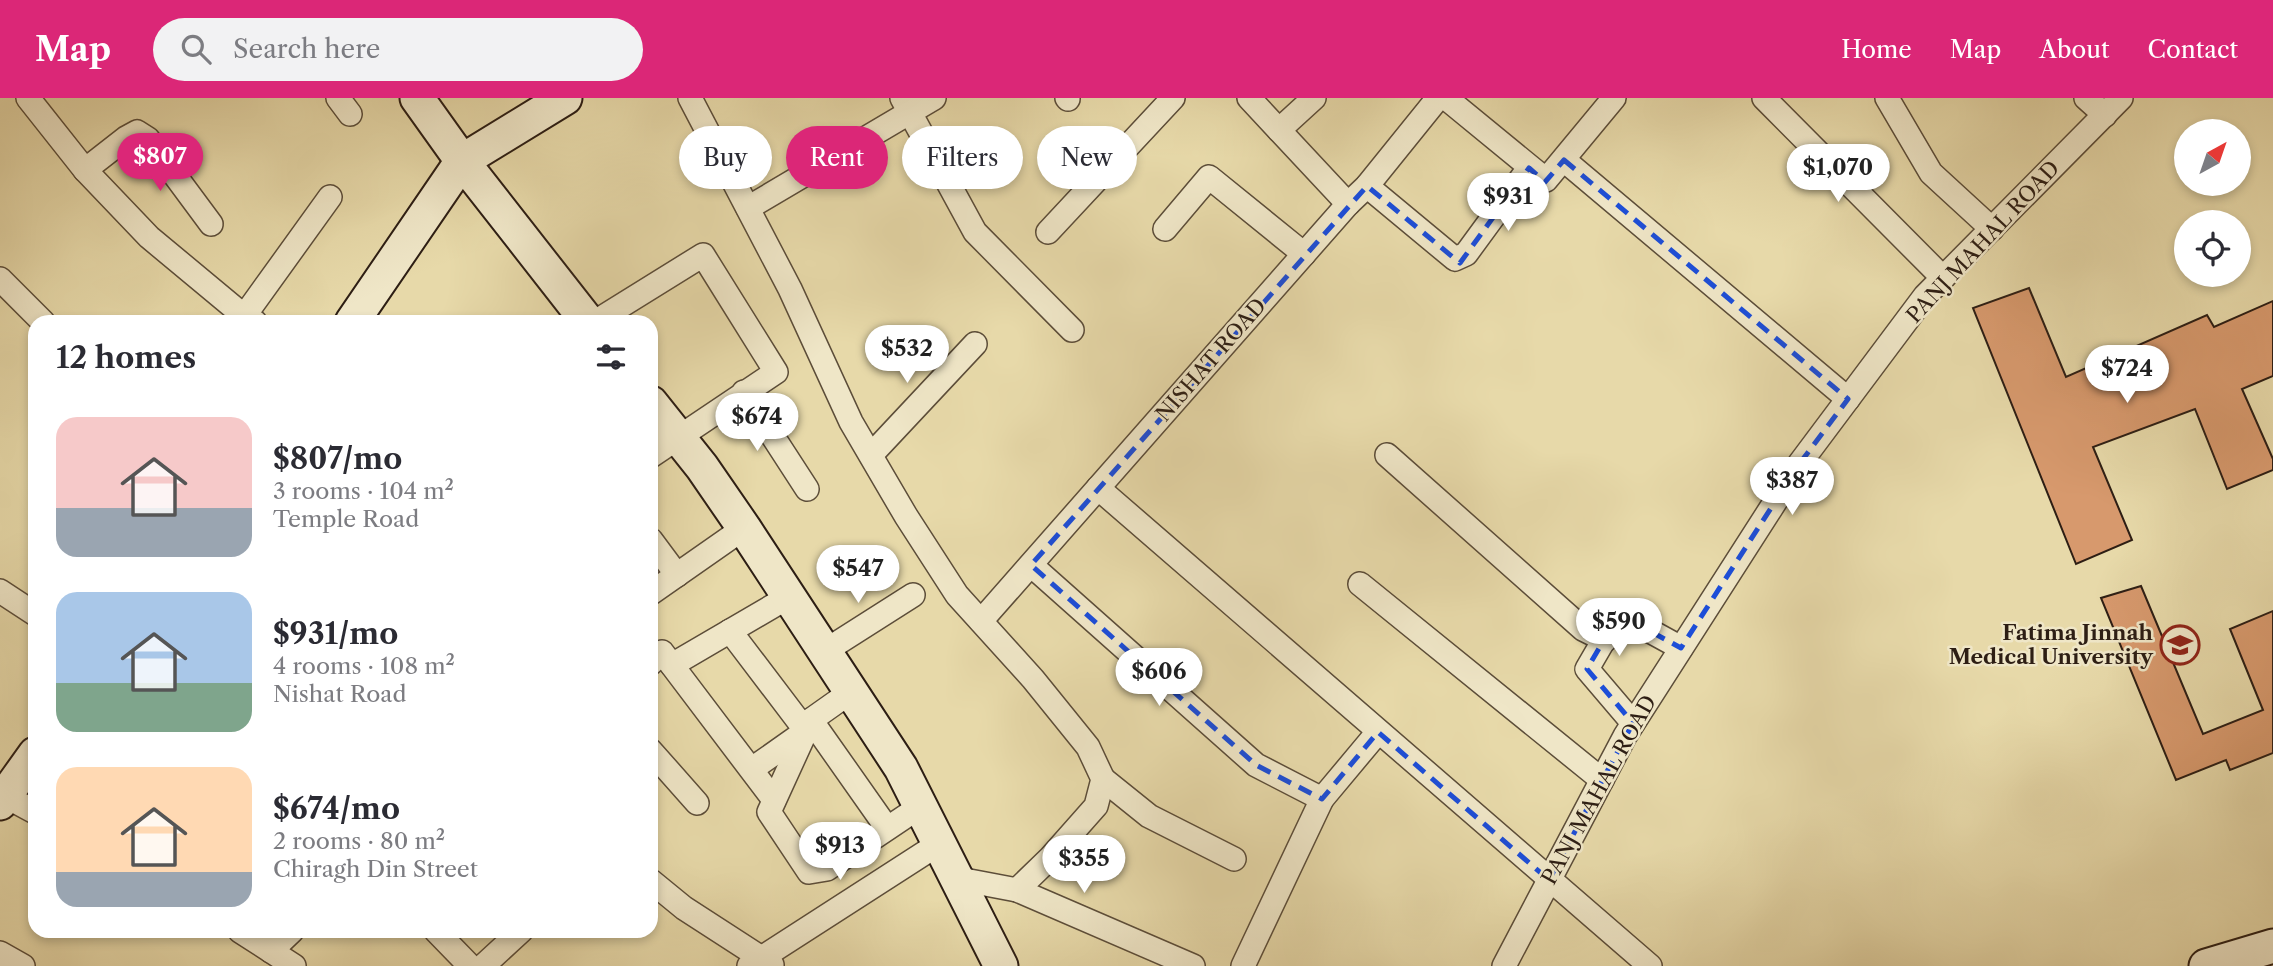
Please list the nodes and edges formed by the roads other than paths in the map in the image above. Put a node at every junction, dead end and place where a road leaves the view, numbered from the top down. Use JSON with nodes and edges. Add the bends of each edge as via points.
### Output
{"nodes":[{"id":1,"x":28,"y":98,"type":"edge"},
{"id":2,"x":417,"y":98,"type":"edge"},
{"id":3,"x":690,"y":98,"type":"edge"},
{"id":4,"x":934,"y":98,"type":"edge"},
{"id":5,"x":1173,"y":98,"type":"edge"},
{"id":6,"x":1249,"y":98,"type":"edge"},
{"id":7,"x":1314,"y":98,"type":"edge"},
{"id":8,"x":1438,"y":98,"type":"edge"},
{"id":9,"x":1446,"y":98,"type":"edge"},
{"id":10,"x":1764,"y":98,"type":"edge"},
{"id":11,"x":1887,"y":98,"type":"edge"},
{"id":12,"x":2086,"y":98,"type":"edge"},
{"id":13,"x":2121,"y":98,"type":"edge"},
{"id":14,"x":561,"y":99,"type":"edge"},
{"id":15,"x":1605,"y":101,"type":"edge"},
{"id":16,"x":906,"y":105,"type":"edge"},
{"id":17,"x":2105,"y":115,"type":"junction"},
{"id":18,"x":1279,"y":130,"type":"junction"},
{"id":19,"x":1564,"y":160,"type":"junction"},
{"id":20,"x":462,"y":161,"type":"junction"},
{"id":21,"x":1529,"y":168,"type":"junction"},
{"id":22,"x":85,"y":170,"type":"junction"},
{"id":23,"x":1367,"y":186,"type":"junction"},
{"id":24,"x":330,"y":197,"type":"dead end"},
{"id":25,"x":1348,"y":204,"type":"junction"},
{"id":26,"x":748,"y":208,"type":"junction"},
{"id":27,"x":211,"y":224,"type":"dead end"},
{"id":28,"x":1165,"y":229,"type":"dead end"},
{"id":29,"x":1992,"y":229,"type":"junction"},
{"id":30,"x":1048,"y":232,"type":"dead end"},
{"id":31,"x":1304,"y":254,"type":"junction"},
{"id":32,"x":1943,"y":278,"type":"junction"},
{"id":33,"x":0,"y":279,"type":"edge"},
{"id":34,"x":36,"y":315,"type":"edge"},
{"id":35,"x":241,"y":315,"type":"edge"},
{"id":36,"x":250,"y":315,"type":"edge"},
{"id":37,"x":357,"y":315,"type":"edge"},
{"id":38,"x":583,"y":315,"type":"edge"},
{"id":39,"x":606,"y":315,"type":"edge"},
{"id":40,"x":1072,"y":330,"type":"dead end"},
{"id":41,"x":975,"y":344,"type":"dead end"},
{"id":42,"x":744,"y":392,"type":"junction"},
{"id":43,"x":1848,"y":399,"type":"junction"},
{"id":44,"x":658,"y":412,"type":"edge"},
{"id":45,"x":677,"y":436,"type":"junction"},
{"id":46,"x":658,"y":451,"type":"edge"},
{"id":47,"x":1387,"y":454,"type":"dead end"},
{"id":48,"x":871,"y":456,"type":"junction"},
{"id":49,"x":1098,"y":488,"type":"junction"},
{"id":50,"x":807,"y":489,"type":"dead end"},
{"id":51,"x":744,"y":528,"type":"junction"},
{"id":52,"x":658,"y":549,"type":"edge"},
{"id":53,"x":1031,"y":565,"type":"junction"},
{"id":54,"x":677,"y":575,"type":"junction"},
{"id":55,"x":1360,"y":584,"type":"dead end"},
{"id":56,"x":658,"y":588,"type":"edge"},
{"id":57,"x":0,"y":591,"type":"edge"},
{"id":58,"x":913,"y":595,"type":"dead end"},
{"id":59,"x":790,"y":596,"type":"junction"},
{"id":60,"x":28,"y":609,"type":"edge"},
{"id":61,"x":981,"y":621,"type":"junction"},
{"id":62,"x":730,"y":631,"type":"junction"},
{"id":63,"x":1605,"y":640,"type":"junction"},
{"id":64,"x":1681,"y":648,"type":"junction"},
{"id":65,"x":825,"y":651,"type":"junction"},
{"id":66,"x":661,"y":664,"type":"edge"},
{"id":67,"x":852,"y":691,"type":"junction"},
{"id":68,"x":1633,"y":723,"type":"junction"},
{"id":69,"x":809,"y":725,"type":"junction"},
{"id":70,"x":1378,"y":732,"type":"junction"},
{"id":71,"x":658,"y":759,"type":"edge"},
{"id":72,"x":28,"y":764,"type":"edge"},
{"id":73,"x":752,"y":768,"type":"junction"},
{"id":74,"x":1103,"y":779,"type":"junction"},
{"id":75,"x":1601,"y":780,"type":"junction"},
{"id":76,"x":1322,"y":799,"type":"junction"},
{"id":77,"x":2,"y":800,"type":"edge"},
{"id":78,"x":775,"y":800,"type":"junction"},
{"id":79,"x":697,"y":803,"type":"dead end"},
{"id":80,"x":921,"y":806,"type":"junction"},
{"id":81,"x":28,"y":809,"type":"edge"},
{"id":82,"x":887,"y":828,"type":"junction"},
{"id":83,"x":940,"y":843,"type":"junction"},
{"id":84,"x":1234,"y":859,"type":"dead end"},
{"id":85,"x":959,"y":879,"type":"junction"},
{"id":86,"x":1549,"y":880,"type":"junction"},
{"id":87,"x":658,"y":887,"type":"edge"},
{"id":88,"x":1017,"y":890,"type":"junction"},
{"id":89,"x":250,"y":938,"type":"edge"},
{"id":90,"x":290,"y":938,"type":"edge"},
{"id":91,"x":443,"y":938,"type":"edge"},
{"id":92,"x":513,"y":938,"type":"edge"},
{"id":93,"x":2273,"y":946,"type":"edge"},
{"id":94,"x":0,"y":953,"type":"edge"},
{"id":95,"x":283,"y":961,"type":"edge"},
{"id":96,"x":762,"y":963,"type":"edge"},
{"id":97,"x":23,"y":966,"type":"edge"},
{"id":98,"x":470,"y":966,"type":"edge"},
{"id":99,"x":482,"y":966,"type":"edge"},
{"id":100,"x":1001,"y":966,"type":"edge"},
{"id":101,"x":1193,"y":966,"type":"edge"},
{"id":102,"x":1243,"y":966,"type":"edge"},
{"id":103,"x":1504,"y":966,"type":"edge"},
{"id":104,"x":1650,"y":966,"type":"edge"},
{"id":105,"x":2206,"y":966,"type":"edge"}],
"edges":[{"from":1,"to":22,"type":"street"},
{"from":2,"to":20,"type":"street"},
{"from":3,"to":26,"type":"street"},
{"from":4,"to":16,"type":"street"},
{"from":5,"to":30,"type":"street"},
{"from":6,"to":18,"type":"street"},
{"from":7,"to":18,"type":"street"},
{"from":8,"to":23,"type":"street","name":"NISHAT ROAD"},
{"from":9,"to":21,"type":"street"},
{"from":10,"to":32,"type":"street"},
{"from":11,"to":29,"type":"street","via":[[1931,173]]},
{"from":12,"to":17,"type":"street"},
{"from":13,"to":17,"type":"street","name":"PANJ MAHAL ROAD"},
{"from":14,"to":20,"type":"street"},
{"from":15,"to":19,"type":"street"},
{"from":16,"to":26,"type":"street"},
{"from":16,"to":40,"type":"street","via":[[975,232]]},
{"from":17,"to":29,"type":"street","name":"PANJ MAHAL ROAD"},
{"from":18,"to":25,"type":"street"},
{"from":19,"to":21,"type":"street","via":[[1546,180]]},
{"from":19,"to":43,"type":"street"},
{"from":20,"to":37,"type":"street"},
{"from":20,"to":38,"type":"street"},
{"from":21,"to":23,"type":"street","via":[[1466,254],[1455,260]]},
{"from":22,"to":27,"type":"street","via":[[138,132]]},
{"from":22,"to":35,"type":"street","via":[[149,237]]},
{"from":23,"to":25,"type":"street","name":"NISHAT ROAD"},
{"from":24,"to":36,"type":"street"},
{"from":25,"to":31,"type":"street","name":"NISHAT ROAD"},
{"from":26,"to":48,"type":"street"},
{"from":28,"to":31,"type":"street","via":[[1209,177]]},
{"from":29,"to":32,"type":"street","name":"PANJ MAHAL ROAD"},
{"from":31,"to":49,"type":"street","name":"NISHAT ROAD"},
{"from":32,"to":43,"type":"street","name":"PANJ MAHAL ROAD"},
{"from":33,"to":34,"type":"street"},
{"from":39,"to":42,"type":"street","via":[[703,255],[776,372]]},
{"from":41,"to":48,"type":"street"},
{"from":42,"to":45,"type":"street"},
{"from":42,"to":50,"type":"street"},
{"from":43,"to":64,"type":"street","name":"PANJ MAHAL ROAD","via":[[1800,463]]},
{"from":44,"to":45,"type":"street"},
{"from":45,"to":46,"type":"street"},
{"from":45,"to":51,"type":"street"},
{"from":47,"to":63,"type":"street","via":[[1583,629]]},
{"from":48,"to":61,"type":"street","via":[[957,595]]},
{"from":49,"to":53,"type":"street","name":"NISHAT ROAD"},
{"from":49,"to":70,"type":"street"},
{"from":51,"to":54,"type":"street"},
{"from":51,"to":59,"type":"street"},
{"from":52,"to":54,"type":"street"},
{"from":53,"to":61,"type":"street","name":"NISHAT ROAD"},
{"from":53,"to":76,"type":"street","via":[[1256,765]]},
{"from":54,"to":56,"type":"street"},
{"from":55,"to":75,"type":"street"},
{"from":57,"to":60,"type":"street"},
{"from":58,"to":65,"type":"street"},
{"from":59,"to":62,"type":"street"},
{"from":59,"to":65,"type":"street"},
{"from":61,"to":74,"type":"street","via":[[1088,747]]},
{"from":62,"to":66,"type":"street"},
{"from":62,"to":69,"type":"street"},
{"from":63,"to":64,"type":"street","via":[[1619,614]]},
{"from":63,"to":68,"type":"street","via":[[1587,668]]},
{"from":64,"to":68,"type":"street","name":"PANJ MAHAL ROAD"},
{"from":65,"to":67,"type":"street"},
{"from":66,"to":73,"type":"street"},
{"from":67,"to":69,"type":"street"},
{"from":67,"to":80,"type":"street"},
{"from":68,"to":75,"type":"street","name":"PANJ MAHAL ROAD"},
{"from":69,"to":73,"type":"street"},
{"from":69,"to":78,"type":"street"},
{"from":69,"to":82,"type":"street"},
{"from":70,"to":76,"type":"street"},
{"from":70,"to":86,"type":"street"},
{"from":71,"to":79,"type":"street"},
{"from":72,"to":77,"type":"street"},
{"from":73,"to":78,"type":"street"},
{"from":74,"to":84,"type":"street","via":[[1149,816]]},
{"from":74,"to":88,"type":"street","via":[[1096,806]]},
{"from":75,"to":86,"type":"street","name":"PANJ MAHAL ROAD"},
{"from":76,"to":102,"type":"street"},
{"from":77,"to":81,"type":"street"},
{"from":78,"to":82,"type":"street","via":[[769,812],[809,872],[827,869]]},
{"from":80,"to":82,"type":"street"},
{"from":80,"to":83,"type":"street"},
{"from":83,"to":85,"type":"street"},
{"from":83,"to":96,"type":"street"},
{"from":85,"to":88,"type":"street"},
{"from":85,"to":100,"type":"street"},
{"from":86,"to":103,"type":"street","name":"PANJ MAHAL ROAD"},
{"from":86,"to":104,"type":"street"},
{"from":87,"to":96,"type":"street"},
{"from":88,"to":101,"type":"street"},
{"from":89,"to":95,"type":"street"},
{"from":90,"to":95,"type":"street"},
{"from":91,"to":98,"type":"street"},
{"from":92,"to":99,"type":"street"},
{"from":93,"to":105,"type":"street"},
{"from":94,"to":97,"type":"street"}]}
